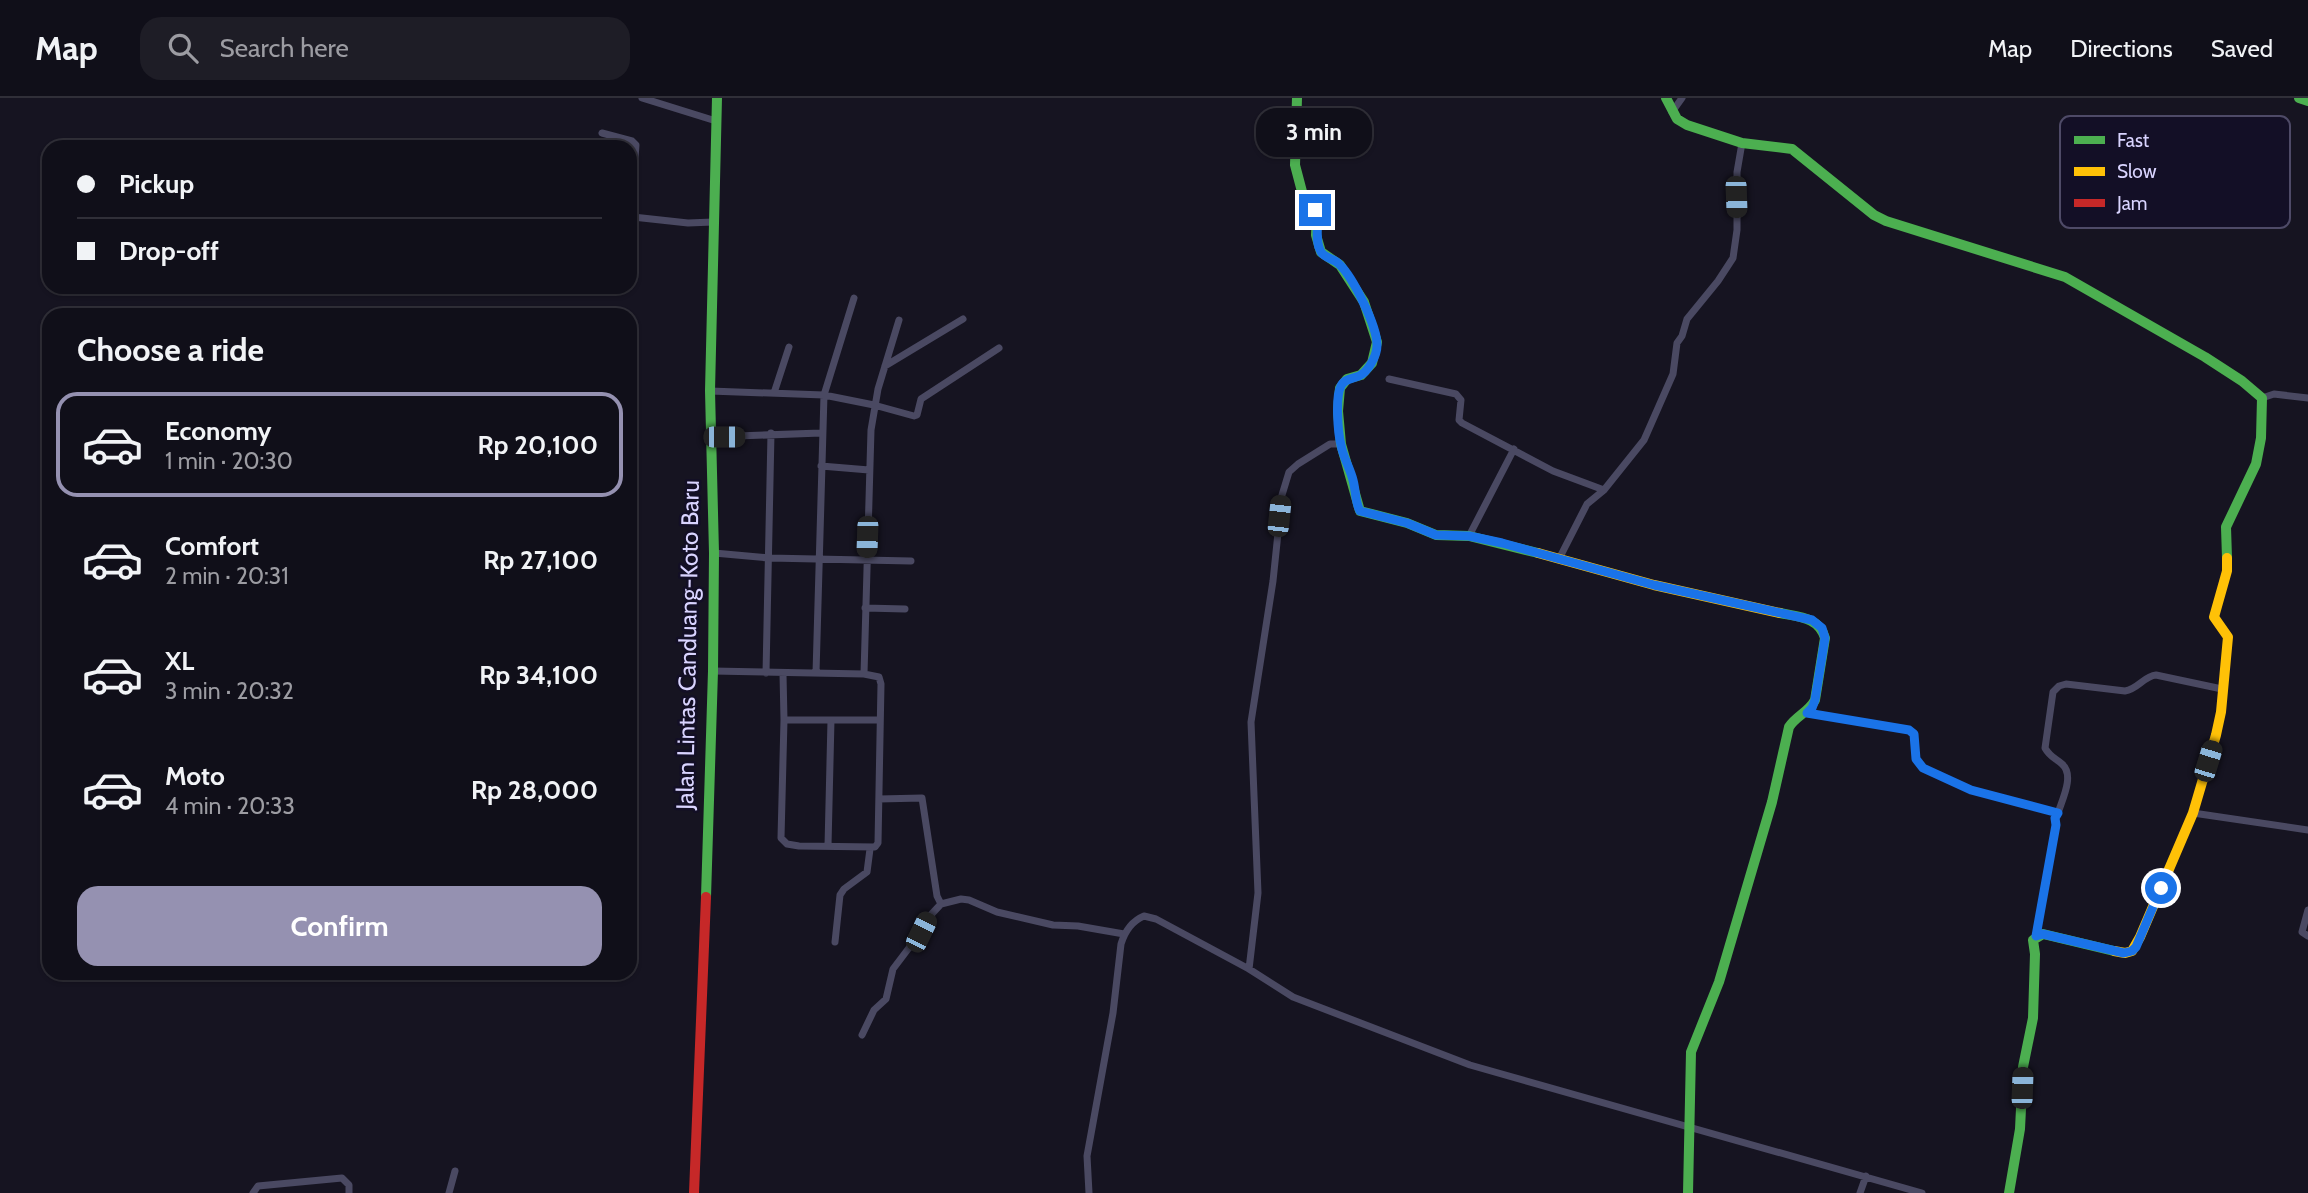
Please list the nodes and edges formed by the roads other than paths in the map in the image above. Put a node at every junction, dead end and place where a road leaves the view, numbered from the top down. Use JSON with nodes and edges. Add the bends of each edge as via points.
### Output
{"nodes":[{"id":1,"x":642,"y":98,"type":"edge"},
{"id":2,"x":717,"y":98,"type":"edge"},
{"id":3,"x":1297,"y":98,"type":"edge"},
{"id":4,"x":1666,"y":98,"type":"edge"},
{"id":5,"x":1682,"y":98,"type":"edge"},
{"id":6,"x":2300,"y":98,"type":"edge"},
{"id":7,"x":2308,"y":101,"type":"edge"},
{"id":8,"x":666,"y":102,"type":"edge"},
{"id":9,"x":1672,"y":112,"type":"junction"},
{"id":10,"x":716,"y":121,"type":"junction"},
{"id":11,"x":602,"y":133,"type":"dead end"},
{"id":12,"x":622,"y":140,"type":"edge"},
{"id":13,"x":1742,"y":143,"type":"junction"},
{"id":14,"x":637,"y":217,"type":"edge"},
{"id":15,"x":713,"y":222,"type":"junction"},
{"id":16,"x":854,"y":298,"type":"dead end"},
{"id":17,"x":963,"y":318,"type":"dead end"},
{"id":18,"x":899,"y":320,"type":"dead end"},
{"id":19,"x":789,"y":347,"type":"dead end"},
{"id":20,"x":999,"y":348,"type":"dead end"},
{"id":21,"x":885,"y":366,"type":"junction"},
{"id":22,"x":1389,"y":379,"type":"dead end"},
{"id":23,"x":710,"y":391,"type":"junction"},
{"id":24,"x":774,"y":393,"type":"junction"},
{"id":25,"x":824,"y":396,"type":"junction"},
{"id":26,"x":2262,"y":398,"type":"junction"},
{"id":27,"x":2308,"y":398,"type":"edge"},
{"id":28,"x":874,"y":404,"type":"junction"},
{"id":29,"x":771,"y":433,"type":"junction"},
{"id":30,"x":821,"y":433,"type":"junction"},
{"id":31,"x":710,"y":437,"type":"junction"},
{"id":32,"x":1340,"y":444,"type":"junction"},
{"id":33,"x":1514,"y":449,"type":"junction"},
{"id":34,"x":821,"y":466,"type":"junction"},
{"id":35,"x":869,"y":470,"type":"junction"},
{"id":36,"x":1604,"y":490,"type":"junction"},
{"id":37,"x":1469,"y":536,"type":"junction"},
{"id":38,"x":714,"y":553,"type":"junction"},
{"id":39,"x":769,"y":558,"type":"junction"},
{"id":40,"x":819,"y":558,"type":"junction"},
{"id":41,"x":866,"y":559,"type":"junction"},
{"id":42,"x":1559,"y":559,"type":"junction"},
{"id":43,"x":911,"y":561,"type":"dead end"},
{"id":44,"x":865,"y":608,"type":"junction"},
{"id":45,"x":905,"y":609,"type":"dead end"},
{"id":46,"x":713,"y":671,"type":"junction"},
{"id":47,"x":766,"y":673,"type":"junction"},
{"id":48,"x":816,"y":673,"type":"junction"},
{"id":49,"x":783,"y":674,"type":"junction"},
{"id":50,"x":864,"y":674,"type":"junction"},
{"id":51,"x":2222,"y":688,"type":"junction"},
{"id":52,"x":1807,"y":713,"type":"junction"},
{"id":53,"x":784,"y":720,"type":"junction"},
{"id":54,"x":831,"y":720,"type":"junction"},
{"id":55,"x":880,"y":720,"type":"junction"},
{"id":56,"x":879,"y":799,"type":"junction"},
{"id":57,"x":2058,"y":813,"type":"junction"},
{"id":58,"x":2193,"y":813,"type":"junction"},
{"id":59,"x":2308,"y":830,"type":"edge"},
{"id":60,"x":828,"y":846,"type":"junction"},
{"id":61,"x":870,"y":849,"type":"junction"},
{"id":62,"x":942,"y":904,"type":"junction"},
{"id":63,"x":2308,"y":910,"type":"edge"},
{"id":64,"x":1124,"y":934,"type":"junction"},
{"id":65,"x":2036,"y":936,"type":"junction"},
{"id":66,"x":2308,"y":936,"type":"edge"},
{"id":67,"x":835,"y":942,"type":"dead end"},
{"id":68,"x":1249,"y":970,"type":"junction"},
{"id":69,"x":862,"y":1035,"type":"dead end"},
{"id":70,"x":1689,"y":1126,"type":"junction"},
{"id":71,"x":455,"y":1171,"type":"dead end"},
{"id":72,"x":1866,"y":1176,"type":"junction"},
{"id":73,"x":253,"y":1193,"type":"edge"},
{"id":74,"x":349,"y":1193,"type":"edge"},
{"id":75,"x":449,"y":1193,"type":"edge"},
{"id":76,"x":694,"y":1193,"type":"edge"},
{"id":77,"x":1089,"y":1193,"type":"edge"},
{"id":78,"x":1688,"y":1193,"type":"edge"},
{"id":79,"x":1860,"y":1193,"type":"edge"},
{"id":80,"x":1922,"y":1193,"type":"edge"},
{"id":81,"x":2009,"y":1193,"type":"edge"}],
"edges":[{"from":1,"to":8,"type":"street"},
{"from":2,"to":10,"type":"street","name":"Jalan Lintas Canduang-Koto Baru"},
{"from":3,"to":32,"type":"street","via":[[1296,165],[1302,195],[1317,214],[1321,252],[1340,265],[1364,302],[1377,342],[1372,363],[1340,388]]},
{"from":4,"to":9,"type":"street"},
{"from":5,"to":9,"type":"street"},
{"from":6,"to":7,"type":"street"},
{"from":8,"to":10,"type":"street"},
{"from":9,"to":13,"type":"street","via":[[1687,125]]},
{"from":10,"to":15,"type":"street","name":"Jalan Lintas Canduang-Koto Baru"},
{"from":11,"to":12,"type":"street"},
{"from":13,"to":26,"type":"street","via":[[1792,149],[1886,221],[2065,277],[2251,386]]},
{"from":13,"to":36,"type":"street","via":[[1733,258],[1687,319],[1677,344],[1673,374],[1644,440]]},
{"from":14,"to":15,"type":"street"},
{"from":15,"to":23,"type":"street","name":"Jalan Lintas Canduang-Koto Baru"},
{"from":16,"to":25,"type":"street"},
{"from":17,"to":21,"type":"street"},
{"from":18,"to":21,"type":"street"},
{"from":19,"to":24,"type":"street"},
{"from":20,"to":28,"type":"street","via":[[921,399],[917,415]]},
{"from":21,"to":28,"type":"street"},
{"from":22,"to":33,"type":"street","via":[[1456,394],[1461,400],[1462,423]]},
{"from":23,"to":24,"type":"street"},
{"from":23,"to":31,"type":"street","name":"Jalan Lintas Canduang-Koto Baru"},
{"from":24,"to":25,"type":"street"},
{"from":25,"to":28,"type":"street"},
{"from":25,"to":30,"type":"street"},
{"from":26,"to":27,"type":"street","via":[[2274,394]]},
{"from":26,"to":51,"type":"street","via":[[2256,464],[2226,527],[2227,571],[2214,617],[2228,637]]},
{"from":28,"to":35,"type":"street"},
{"from":29,"to":30,"type":"street"},
{"from":29,"to":31,"type":"street"},
{"from":29,"to":39,"type":"street"},
{"from":30,"to":34,"type":"street"},
{"from":31,"to":38,"type":"street","name":"Jalan Lintas Canduang-Koto Baru"},
{"from":32,"to":37,"type":"street","via":[[1360,511],[1436,535]]},
{"from":32,"to":68,"type":"street","via":[[1330,444],[1298,464],[1289,472],[1282,495],[1251,722],[1258,893]]},
{"from":33,"to":36,"type":"street","via":[[1553,471]]},
{"from":33,"to":37,"type":"street"},
{"from":34,"to":35,"type":"street"},
{"from":34,"to":40,"type":"street"},
{"from":35,"to":41,"type":"street"},
{"from":36,"to":42,"type":"street","via":[[1587,504]]},
{"from":37,"to":42,"type":"street"},
{"from":38,"to":39,"type":"street"},
{"from":38,"to":46,"type":"street","name":"Jalan Lintas Canduang-Koto Baru"},
{"from":39,"to":40,"type":"street"},
{"from":39,"to":47,"type":"street"},
{"from":40,"to":41,"type":"street"},
{"from":40,"to":48,"type":"street"},
{"from":41,"to":43,"type":"street"},
{"from":41,"to":44,"type":"street"},
{"from":42,"to":52,"type":"street","via":[[1812,620],[1825,638],[1815,700]]},
{"from":44,"to":45,"type":"street"},
{"from":44,"to":50,"type":"street"},
{"from":46,"to":47,"type":"street"},
{"from":46,"to":76,"type":"street","name":"Jalan Lintas Canduang-Koto Baru"},
{"from":47,"to":49,"type":"street"},
{"from":48,"to":49,"type":"street"},
{"from":48,"to":50,"type":"street"},
{"from":49,"to":53,"type":"street"},
{"from":50,"to":55,"type":"street","via":[[881,680]]},
{"from":51,"to":57,"type":"street","via":[[2156,675],[2125,691],[2059,686],[2053,692],[2045,748],[2064,765],[2068,778]]},
{"from":51,"to":58,"type":"street","via":[[2216,735]]},
{"from":52,"to":57,"type":"street","via":[[1909,730],[1923,768],[1971,790]]},
{"from":52,"to":70,"type":"street","via":[[1793,719],[1789,727],[1773,802],[1723,970],[1691,1052]]},
{"from":53,"to":54,"type":"street"},
{"from":53,"to":60,"type":"street","via":[[781,838],[787,844]]},
{"from":54,"to":55,"type":"street"},
{"from":54,"to":60,"type":"street"},
{"from":55,"to":56,"type":"street"},
{"from":56,"to":61,"type":"street","via":[[878,843]]},
{"from":56,"to":62,"type":"street","via":[[922,798]]},
{"from":57,"to":65,"type":"street"},
{"from":58,"to":59,"type":"street"},
{"from":58,"to":65,"type":"street","via":[[2132,951]]},
{"from":60,"to":61,"type":"street"},
{"from":61,"to":67,"type":"street","via":[[867,872],[840,895]]},
{"from":62,"to":64,"type":"street","via":[[969,900],[997,912],[1053,925]]},
{"from":62,"to":69,"type":"street","via":[[893,969],[886,999],[874,1010]]},
{"from":63,"to":66,"type":"street","via":[[2302,932]]},
{"from":64,"to":68,"type":"street","via":[[1136,919],[1156,919]]},
{"from":64,"to":77,"type":"street","via":[[1087,1156]]},
{"from":65,"to":81,"type":"street","via":[[2021,1129]]},
{"from":68,"to":70,"type":"street","via":[[1293,997],[1445,1056]]},
{"from":70,"to":72,"type":"street"},
{"from":70,"to":78,"type":"street"},
{"from":71,"to":75,"type":"street"},
{"from":72,"to":79,"type":"street"},
{"from":72,"to":80,"type":"street"},
{"from":73,"to":74,"type":"street","via":[[258,1186],[342,1178]]}]}
